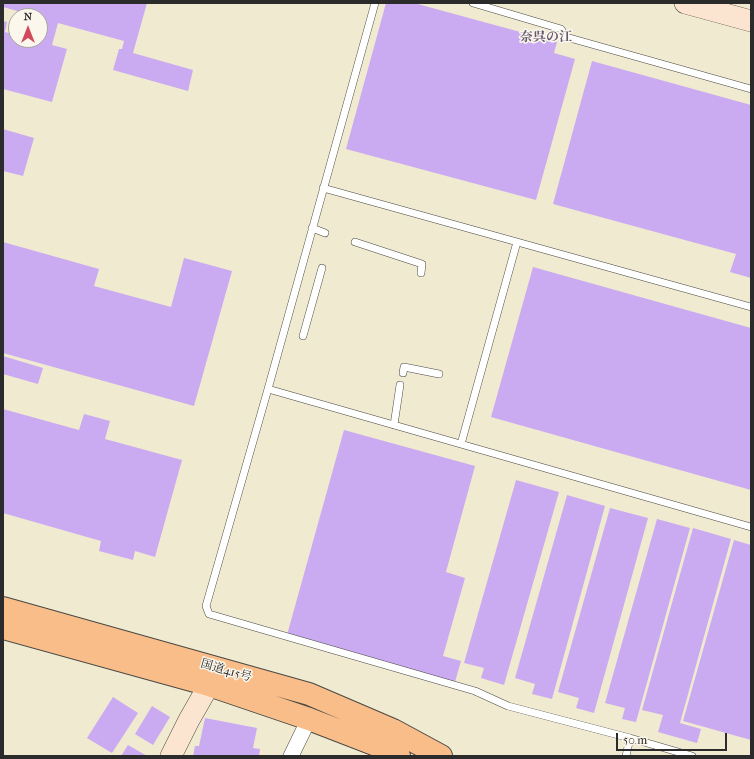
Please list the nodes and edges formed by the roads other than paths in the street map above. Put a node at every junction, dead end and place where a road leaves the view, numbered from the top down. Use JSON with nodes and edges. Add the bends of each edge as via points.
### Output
{"nodes":[{"id":1,"x":375,"y":3,"type":"edge"},
{"id":2,"x":472,"y":3,"type":"edge"},
{"id":3,"x":685,"y":3,"type":"edge"},
{"id":4,"x":751,"y":21,"type":"edge"},
{"id":5,"x":751,"y":89,"type":"edge"},
{"id":6,"x":324,"y":188,"type":"junction"},
{"id":7,"x":312,"y":228,"type":"junction"},
{"id":8,"x":325,"y":233,"type":"dead end"},
{"id":9,"x":355,"y":242,"type":"dead end"},
{"id":10,"x":517,"y":242,"type":"junction"},
{"id":11,"x":322,"y":268,"type":"dead end"},
{"id":12,"x":420,"y":273,"type":"dead end"},
{"id":13,"x":751,"y":308,"type":"edge"},
{"id":14,"x":303,"y":336,"type":"dead end"},
{"id":15,"x":402,"y":373,"type":"dead end"},
{"id":16,"x":439,"y":374,"type":"dead end"},
{"id":17,"x":400,"y":385,"type":"dead end"},
{"id":18,"x":268,"y":389,"type":"junction"},
{"id":19,"x":394,"y":425,"type":"junction"},
{"id":20,"x":461,"y":444,"type":"junction"},
{"id":21,"x":751,"y":527,"type":"edge"},
{"id":22,"x":3,"y":608,"type":"edge"},
{"id":23,"x":3,"y":628,"type":"edge"},
{"id":24,"x":209,"y":685,"type":"junction"},
{"id":25,"x":309,"y":718,"type":"junction"},
{"id":26,"x":630,"y":738,"type":"junction"},
{"id":27,"x":171,"y":756,"type":"edge"},
{"id":28,"x":291,"y":756,"type":"edge"},
{"id":29,"x":399,"y":756,"type":"edge"},
{"id":30,"x":441,"y":756,"type":"edge"},
{"id":31,"x":626,"y":756,"type":"edge"},
{"id":32,"x":692,"y":756,"type":"edge"}],
"edges":[{"from":1,"to":6,"type":"lane"},
{"from":2,"to":5,"type":"lane","via":[[561,29],[566,37]]},
{"from":3,"to":4,"type":"street"},
{"from":6,"to":7,"type":"lane"},
{"from":6,"to":10,"type":"lane"},
{"from":7,"to":8,"type":"lane"},
{"from":7,"to":18,"type":"lane"},
{"from":9,"to":12,"type":"lane","via":[[422,264]]},
{"from":10,"to":13,"type":"lane"},
{"from":10,"to":20,"type":"lane"},
{"from":11,"to":14,"type":"lane"},
{"from":15,"to":16,"type":"lane","via":[[404,367]]},
{"from":17,"to":19,"type":"lane"},
{"from":18,"to":19,"type":"lane"},
{"from":18,"to":26,"type":"lane","via":[[206,606],[210,614],[475,691],[508,706]]},
{"from":19,"to":20,"type":"lane"},
{"from":20,"to":21,"type":"lane"},
{"from":22,"to":30,"type":"highway","name":"国道415号","via":[[309,694],[393,730]]},
{"from":23,"to":24,"type":"highway","name":"国道415号"},
{"from":24,"to":25,"type":"highway","name":"国道415号"},
{"from":24,"to":27,"type":"street"},
{"from":25,"to":28,"type":"street"},
{"from":25,"to":29,"type":"highway","name":"国道415号"},
{"from":26,"to":31,"type":"lane"},
{"from":26,"to":32,"type":"lane"}]}
